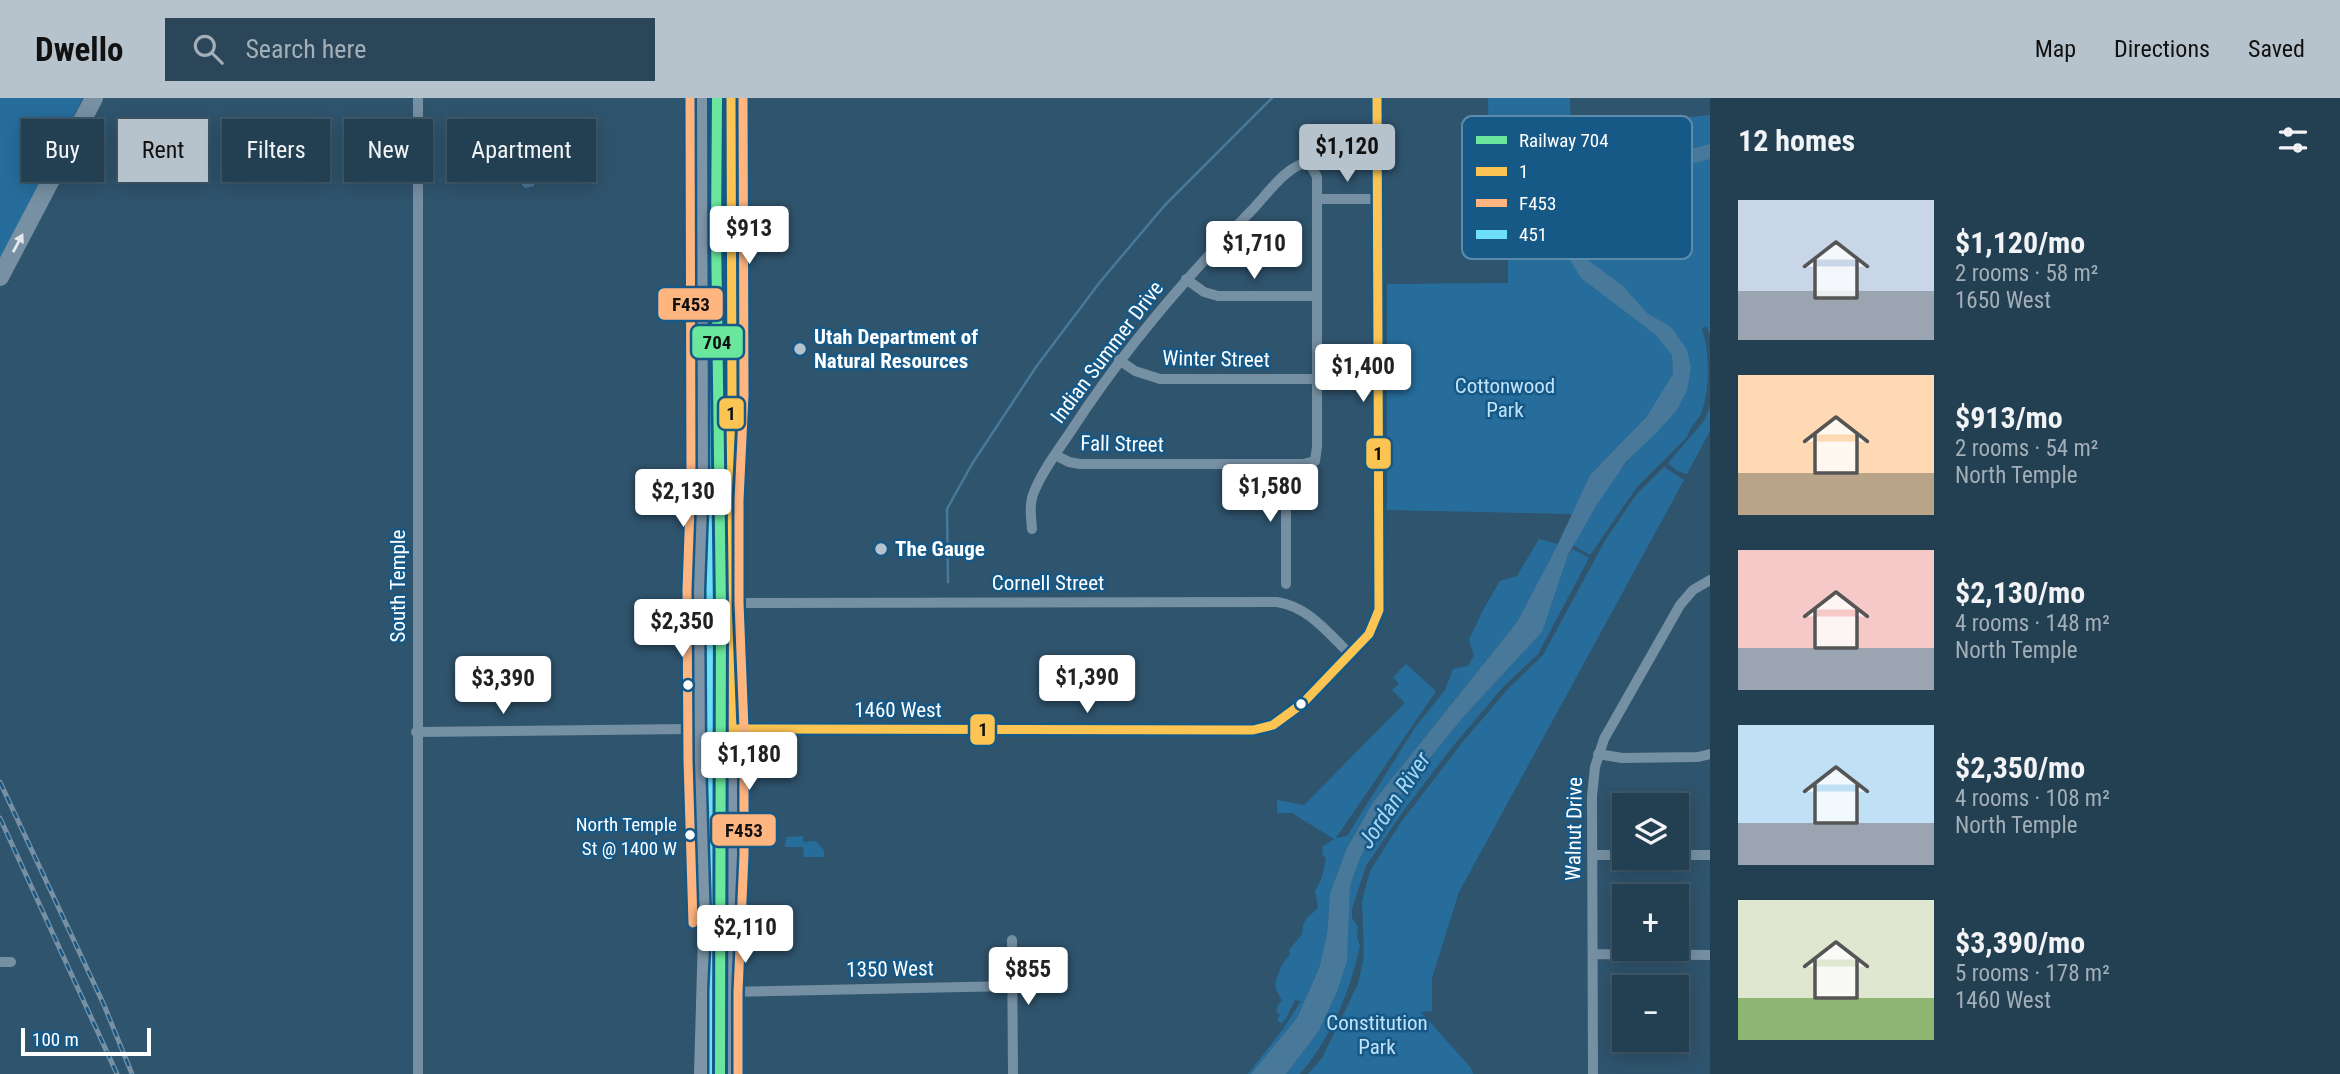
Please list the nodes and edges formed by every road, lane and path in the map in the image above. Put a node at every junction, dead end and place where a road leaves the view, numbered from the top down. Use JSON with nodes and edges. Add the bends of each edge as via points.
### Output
{"nodes":[{"id":1,"x":94,"y":98,"type":"edge"},
{"id":2,"x":418,"y":98,"type":"edge"},
{"id":3,"x":702,"y":98,"type":"edge"},
{"id":4,"x":731,"y":98,"type":"edge"},
{"id":5,"x":1377,"y":98,"type":"edge"},
{"id":6,"x":1317,"y":199,"type":"junction"},
{"id":7,"x":1377,"y":199,"type":"junction"},
{"id":8,"x":0,"y":277,"type":"edge"},
{"id":9,"x":1186,"y":279,"type":"junction"},
{"id":10,"x":1317,"y":296,"type":"junction"},
{"id":11,"x":1119,"y":360,"type":"junction"},
{"id":12,"x":1317,"y":379,"type":"junction"},
{"id":13,"x":1055,"y":455,"type":"junction"},
{"id":14,"x":1286,"y":464,"type":"junction"},
{"id":15,"x":1032,"y":529,"type":"dead end"},
{"id":16,"x":1710,"y":580,"type":"edge"},
{"id":17,"x":1286,"y":584,"type":"dead end"},
{"id":18,"x":727,"y":603,"type":"junction"},
{"id":19,"x":1350,"y":654,"type":"junction"},
{"id":20,"x":699,"y":729,"type":"junction"},
{"id":21,"x":732,"y":729,"type":"junction"},
{"id":22,"x":416,"y":732,"type":"junction"},
{"id":23,"x":1598,"y":754,"type":"junction"},
{"id":24,"x":1710,"y":754,"type":"edge"},
{"id":25,"x":1592,"y":855,"type":"junction"},
{"id":26,"x":1612,"y":855,"type":"edge"},
{"id":27,"x":1689,"y":855,"type":"edge"},
{"id":28,"x":1710,"y":855,"type":"edge"},
{"id":29,"x":1012,"y":940,"type":"dead end"},
{"id":30,"x":1592,"y":954,"type":"junction"},
{"id":31,"x":1710,"y":955,"type":"edge"},
{"id":32,"x":0,"y":962,"type":"edge"},
{"id":33,"x":11,"y":962,"type":"dead end"},
{"id":34,"x":1012,"y":986,"type":"junction"},
{"id":35,"x":726,"y":992,"type":"junction"},
{"id":36,"x":418,"y":1074,"type":"edge"},
{"id":37,"x":701,"y":1074,"type":"edge"},
{"id":38,"x":726,"y":1074,"type":"edge"},
{"id":39,"x":1013,"y":1074,"type":"edge"},
{"id":40,"x":1593,"y":1074,"type":"edge"}],
"edges":[{"from":8,"to":1,"type":"highway","one_way":true},
{"from":2,"to":22,"type":"street","name":"South Temple"},
{"from":3,"to":20,"type":"main road"},
{"from":4,"to":18,"type":"main road"},
{"from":5,"to":7,"type":"street","name":"1460 West"},
{"from":6,"to":7,"type":"street"},
{"from":6,"to":9,"type":"street","name":"Indian Summer Drive","via":[[1316,172],[1310,162],[1294,167]]},
{"from":6,"to":10,"type":"street"},
{"from":7,"to":19,"type":"street","name":"1460 West","via":[[1379,601],[1373,627]]},
{"from":9,"to":10,"type":"street","via":[[1218,296]]},
{"from":9,"to":11,"type":"street","name":"Indian Summer Drive"},
{"from":10,"to":12,"type":"street"},
{"from":11,"to":12,"type":"street","name":"Winter Street","via":[[1160,379]]},
{"from":11,"to":13,"type":"street","name":"Indian Summer Drive"},
{"from":12,"to":14,"type":"street","name":"Fall Street","via":[[1315,461]]},
{"from":13,"to":14,"type":"street","name":"Fall Street","via":[[1080,464]]},
{"from":13,"to":15,"type":"street","name":"Indian Summer Drive","via":[[1033,493]]},
{"from":14,"to":17,"type":"street"},
{"from":16,"to":23,"type":"street","name":"Walnut Drive","via":[[1680,605]]},
{"from":18,"to":19,"type":"street","name":"Cornell Street","via":[[1277,602],[1306,612]]},
{"from":18,"to":21,"type":"main road"},
{"from":19,"to":21,"type":"street","name":"1460 West","via":[[1283,720],[1253,730]]},
{"from":20,"to":21,"type":"street","name":"1460 West"},
{"from":20,"to":22,"type":"street","name":"1460 West"},
{"from":20,"to":37,"type":"main road","via":[[705,887]]},
{"from":21,"to":35,"type":"main road"},
{"from":22,"to":36,"type":"street","name":"South Temple"},
{"from":23,"to":24,"type":"street","via":[[1622,758]]},
{"from":23,"to":25,"type":"street","name":"Walnut Drive"},
{"from":25,"to":26,"type":"street"},
{"from":25,"to":30,"type":"street","name":"Walnut Drive"},
{"from":27,"to":28,"type":"street"},
{"from":29,"to":34,"type":"street"},
{"from":30,"to":31,"type":"street"},
{"from":30,"to":40,"type":"street","name":"Walnut Drive"},
{"from":32,"to":33,"type":"street"},
{"from":34,"to":35,"type":"street","name":"1350 West"},
{"from":34,"to":39,"type":"street"},
{"from":35,"to":38,"type":"main road"}]}
